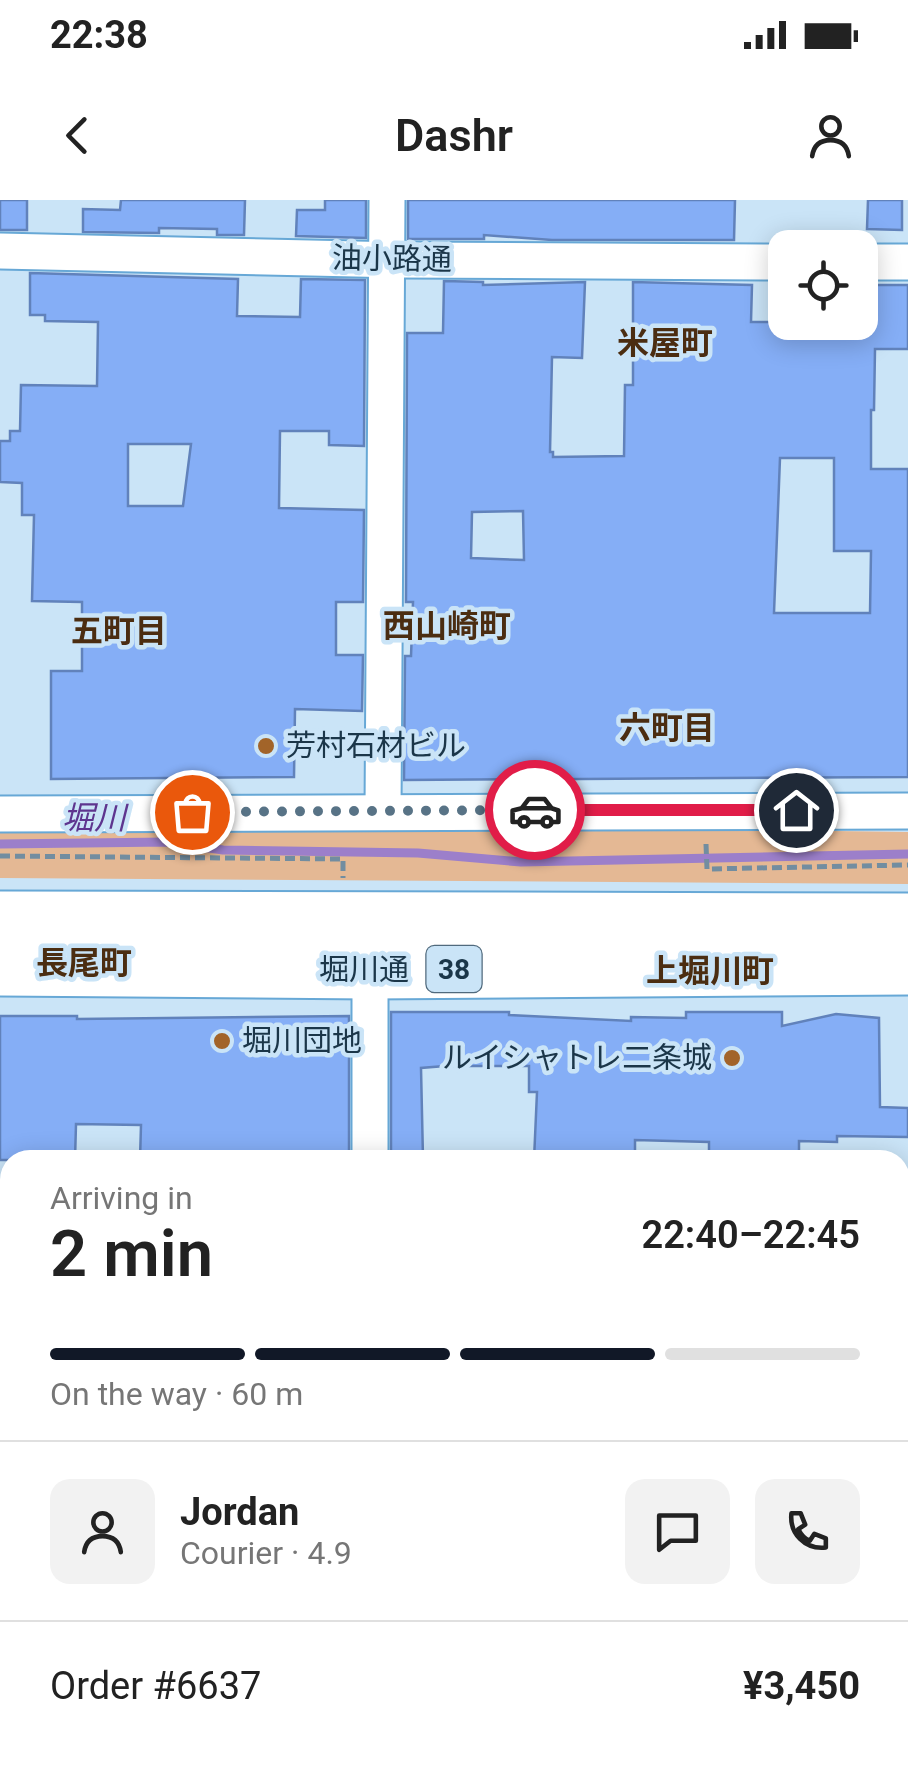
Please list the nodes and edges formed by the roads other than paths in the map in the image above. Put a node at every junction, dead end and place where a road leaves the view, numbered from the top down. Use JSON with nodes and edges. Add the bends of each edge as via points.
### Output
{"nodes":[{"id":1,"x":387,"y":200,"type":"edge"},
{"id":2,"x":0,"y":251,"type":"edge"},
{"id":3,"x":386,"y":259,"type":"junction"},
{"id":4,"x":768,"y":262,"type":"edge"},
{"id":5,"x":878,"y":262,"type":"edge"},
{"id":6,"x":908,"y":262,"type":"edge"},
{"id":7,"x":383,"y":810,"type":"junction"},
{"id":8,"x":908,"y":811,"type":"edge"},
{"id":9,"x":0,"y":814,"type":"edge"},
{"id":10,"x":907,"y":898,"type":"edge"},
{"id":11,"x":0,"y":919,"type":"edge"},
{"id":12,"x":908,"y":967,"type":"edge"},
{"id":13,"x":0,"y":968,"type":"edge"},
{"id":14,"x":370,"y":971,"type":"junction"},
{"id":15,"x":370,"y":1150,"type":"edge"}],
"edges":[{"from":1,"to":3,"type":"street"},
{"from":2,"to":3,"type":"street","name":"油小路通"},
{"from":3,"to":4,"type":"street","name":"油小路通"},
{"from":3,"to":7,"type":"street"},
{"from":5,"to":6,"type":"street"},
{"from":7,"to":8,"type":"street"},
{"from":7,"to":9,"type":"street"},
{"from":10,"to":11,"type":"main road","name":"堀川通","number":"38"},
{"from":12,"to":14,"type":"main road","name":"堀川通","number":"38"},
{"from":13,"to":14,"type":"main road","name":"堀川通","number":"38"},
{"from":14,"to":15,"type":"street"}]}
